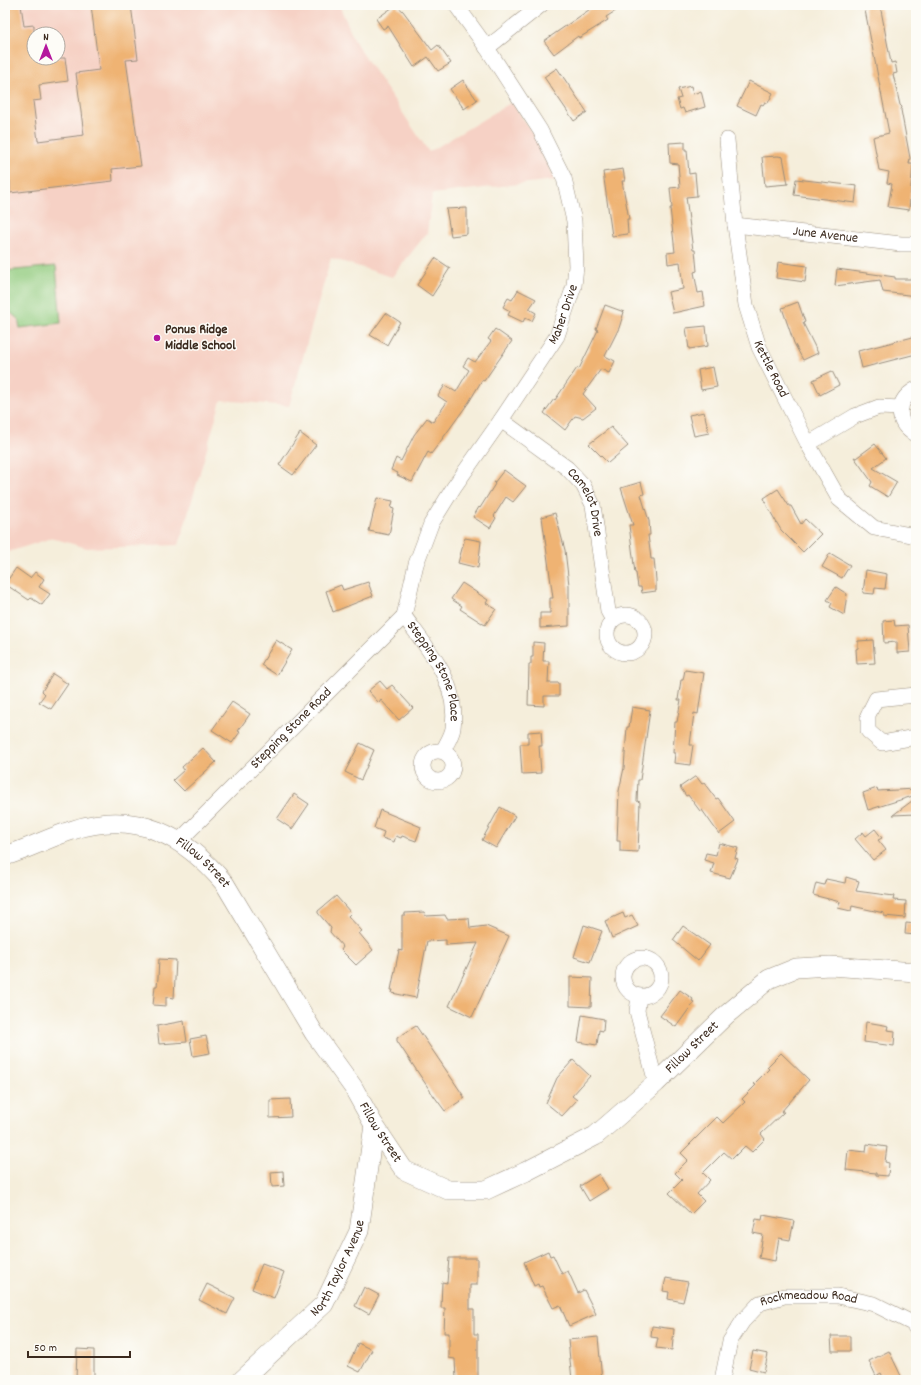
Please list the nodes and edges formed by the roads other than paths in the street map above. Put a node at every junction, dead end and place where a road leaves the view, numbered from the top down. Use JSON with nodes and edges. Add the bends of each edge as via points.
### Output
{"nodes":[{"id":1,"x":456,"y":5,"type":"edge"},
{"id":2,"x":541,"y":5,"type":"edge"},
{"id":3,"x":487,"y":48,"type":"junction"},
{"id":4,"x":727,"y":140,"type":"dead end"},
{"id":5,"x":735,"y":225,"type":"junction"},
{"id":6,"x":916,"y":244,"type":"edge"},
{"id":7,"x":916,"y":389,"type":"edge"},
{"id":8,"x":901,"y":408,"type":"junction"},
{"id":9,"x":501,"y":420,"type":"junction"},
{"id":10,"x":916,"y":435,"type":"edge"},
{"id":11,"x":808,"y":444,"type":"junction"},
{"id":12,"x":916,"y":536,"type":"edge"},
{"id":13,"x":404,"y":616,"type":"junction"},
{"id":14,"x":613,"y":620,"type":"dead end"},
{"id":15,"x":916,"y":695,"type":"edge"},
{"id":16,"x":916,"y":737,"type":"edge"},
{"id":17,"x":443,"y":751,"type":"dead end"},
{"id":18,"x":179,"y":841,"type":"junction"},
{"id":19,"x":5,"y":856,"type":"edge"},
{"id":20,"x":916,"y":972,"type":"edge"},
{"id":21,"x":639,"y":996,"type":"dead end"},
{"id":22,"x":656,"y":1082,"type":"junction"},
{"id":23,"x":374,"y":1125,"type":"junction"},
{"id":24,"x":916,"y":1328,"type":"edge"},
{"id":25,"x":242,"y":1380,"type":"edge"},
{"id":26,"x":722,"y":1380,"type":"edge"}],
"edges":[{"from":1,"to":3,"type":"street","name":"Maher Drive"},
{"from":2,"to":3,"type":"street"},
{"from":3,"to":9,"type":"street","name":"Maher Drive","via":[[540,130],[564,178],[574,221],[576,266],[574,286],[557,336]]},
{"from":4,"to":5,"type":"street","name":"Kettle Road"},
{"from":5,"to":6,"type":"street","name":"June Avenue"},
{"from":5,"to":11,"type":"street","name":"Kettle Road","via":[[746,305],[760,347]]},
{"from":7,"to":8,"type":"street","via":[[906,396]]},
{"from":8,"to":10,"type":"street","via":[[904,424]]},
{"from":8,"to":11,"type":"street","via":[[879,407],[855,416]]},
{"from":9,"to":13,"type":"street","name":"Maher Drive","via":[[454,486],[431,524],[416,564]]},
{"from":9,"to":14,"type":"street","name":"Camelot Drive","via":[[567,468],[583,485],[593,505],[608,611]]},
{"from":11,"to":12,"type":"street","name":"Kettle Road","via":[[839,499],[874,528]]},
{"from":13,"to":17,"type":"street","name":"Stepping Stone Place","via":[[444,671],[454,701],[453,730]]},
{"from":13,"to":18,"type":"street","name":"Stepping Stone Road"},
{"from":15,"to":16,"type":"street","via":[[876,699],[868,715],[868,731],[882,744]]},
{"from":18,"to":19,"type":"street","name":"Fillow Street","via":[[144,826],[108,823],[74,829]]},
{"from":18,"to":23,"type":"street","name":"Fillow Street","via":[[209,865],[225,884],[314,1033],[352,1087]]},
{"from":20,"to":22,"type":"street","name":"Fillow Street","via":[[830,966],[789,970],[769,979],[726,1015]]},
{"from":21,"to":22,"type":"street","via":[[637,1011]]},
{"from":22,"to":23,"type":"street","name":"Fillow Street","via":[[595,1136],[486,1190],[448,1190],[404,1170]]},
{"from":23,"to":25,"type":"street","name":"North Taylor Avenue","via":[[359,1231],[324,1304]]},
{"from":24,"to":26,"type":"street","name":"Rockmeadow Road","via":[[912,1323],[874,1304],[838,1296],[784,1296],[760,1303],[743,1321],[730,1341]]}]}
